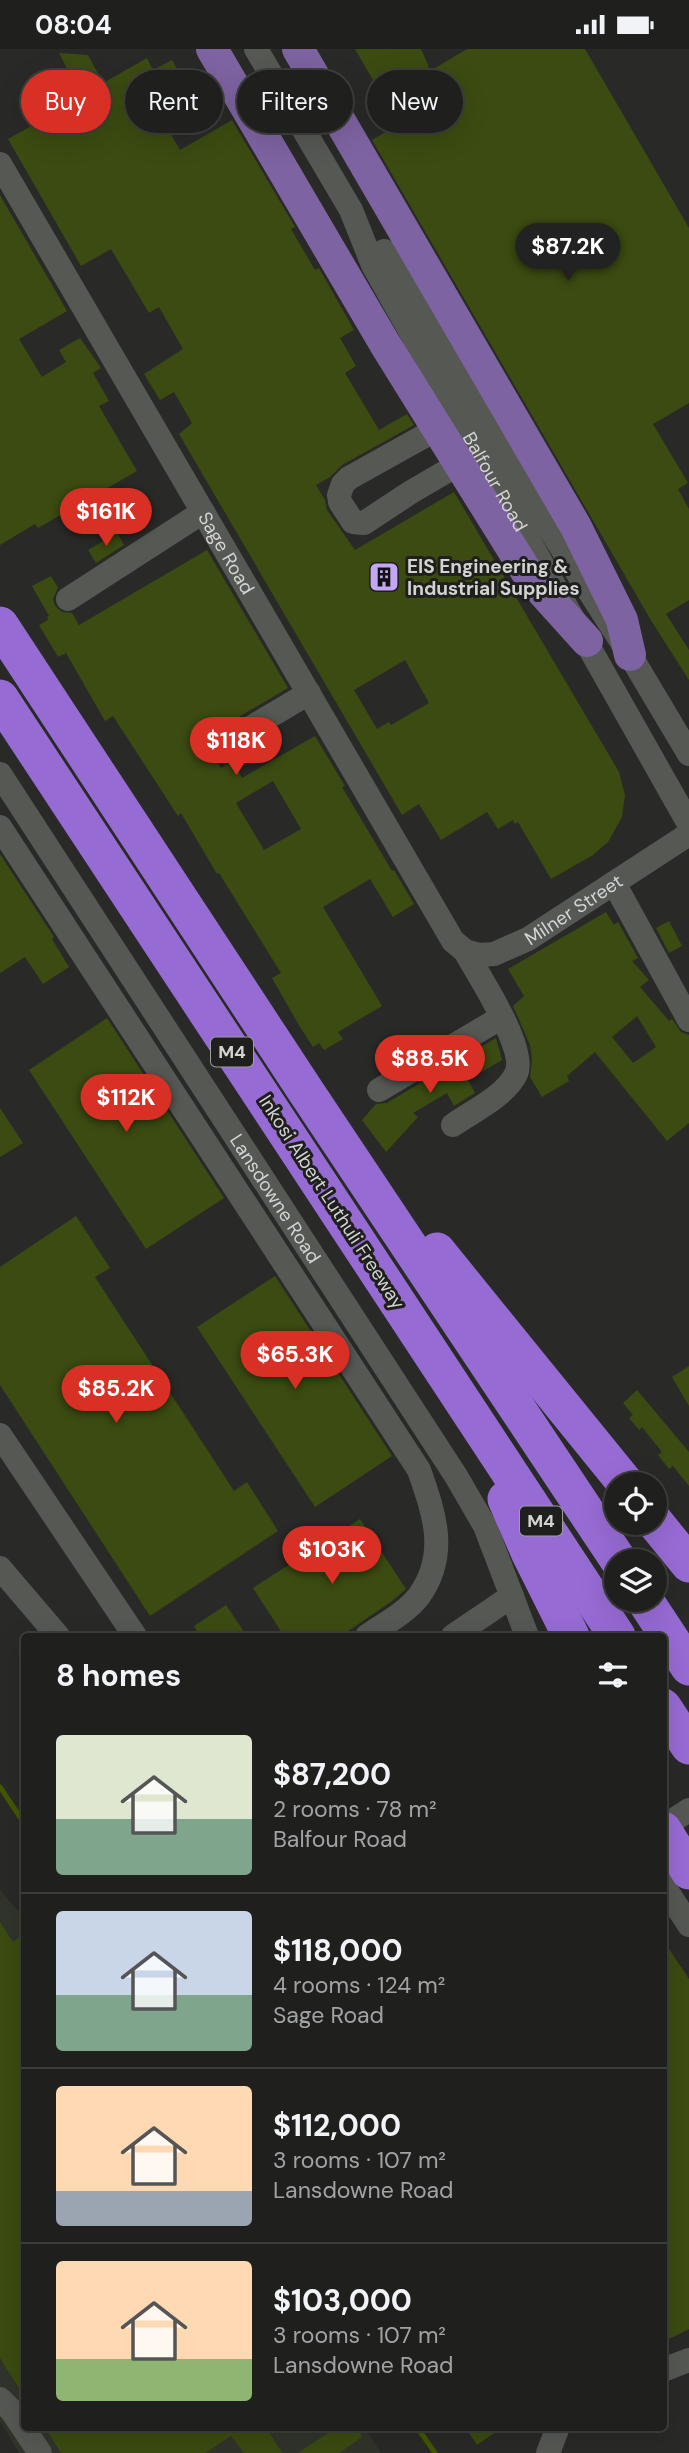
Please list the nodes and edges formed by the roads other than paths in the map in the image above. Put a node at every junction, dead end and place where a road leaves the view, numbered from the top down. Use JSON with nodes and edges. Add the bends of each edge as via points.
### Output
{"nodes":[{"id":1,"x":212,"y":49,"type":"edge"},
{"id":2,"x":256,"y":49,"type":"edge"},
{"id":3,"x":298,"y":49,"type":"edge"},
{"id":4,"x":0,"y":164,"type":"edge"},
{"id":5,"x":347,"y":205,"type":"junction"},
{"id":6,"x":437,"y":429,"type":"junction"},
{"id":7,"x":459,"y":464,"type":"junction"},
{"id":8,"x":203,"y":512,"type":"junction"},
{"id":9,"x":68,"y":599,"type":"dead end"},
{"id":10,"x":0,"y":625,"type":"edge"},
{"id":11,"x":587,"y":641,"type":"junction"},
{"id":12,"x":630,"y":655,"type":"junction"},
{"id":13,"x":309,"y":694,"type":"junction"},
{"id":14,"x":0,"y":698,"type":"edge"},
{"id":15,"x":668,"y":720,"type":"junction"},
{"id":16,"x":228,"y":741,"type":"dead end"},
{"id":17,"x":689,"y":742,"type":"edge"},
{"id":18,"x":689,"y":754,"type":"edge"},
{"id":19,"x":0,"y":773,"type":"edge"},
{"id":20,"x":689,"y":824,"type":"edge"},
{"id":21,"x":0,"y":827,"type":"edge"},
{"id":22,"x":689,"y":834,"type":"edge"},
{"id":23,"x":614,"y":883,"type":"junction"},
{"id":24,"x":459,"y":946,"type":"junction"},
{"id":25,"x":502,"y":1017,"type":"junction"},
{"id":26,"x":689,"y":1020,"type":"edge"},
{"id":27,"x":305,"y":1090,"type":"junction"},
{"id":28,"x":379,"y":1090,"type":"dead end"},
{"id":29,"x":453,"y":1125,"type":"dead end"},
{"id":30,"x":466,"y":1405,"type":"junction"},
{"id":31,"x":0,"y":1435,"type":"edge"},
{"id":32,"x":615,"y":1472,"type":"edge"},
{"id":33,"x":665,"y":1535,"type":"edge"},
{"id":34,"x":611,"y":1549,"type":"edge"},
{"id":35,"x":689,"y":1564,"type":"edge"},
{"id":36,"x":0,"y":1568,"type":"edge"},
{"id":37,"x":512,"y":1596,"type":"junction"},
{"id":38,"x":653,"y":1612,"type":"edge"},
{"id":39,"x":55,"y":1633,"type":"edge"},
{"id":40,"x":133,"y":1633,"type":"edge"},
{"id":41,"x":371,"y":1633,"type":"edge"},
{"id":42,"x":457,"y":1633,"type":"edge"},
{"id":43,"x":526,"y":1633,"type":"edge"},
{"id":44,"x":570,"y":1633,"type":"edge"},
{"id":45,"x":615,"y":1633,"type":"edge"},
{"id":46,"x":666,"y":1633,"type":"edge"},
{"id":47,"x":667,"y":1634,"type":"edge"},
{"id":48,"x":689,"y":1667,"type":"edge"},
{"id":49,"x":667,"y":1713,"type":"edge"},
{"id":50,"x":689,"y":1747,"type":"edge"},
{"id":51,"x":673,"y":1821,"type":"edge"},
{"id":52,"x":677,"y":1871,"type":"edge"},
{"id":53,"x":689,"y":1924,"type":"edge"},
{"id":54,"x":689,"y":2360,"type":"edge"},
{"id":55,"x":667,"y":2368,"type":"edge"},
{"id":56,"x":0,"y":2399,"type":"edge"},
{"id":57,"x":21,"y":2424,"type":"edge"},
{"id":58,"x":25,"y":2431,"type":"edge"},
{"id":59,"x":556,"y":2431,"type":"edge"},
{"id":60,"x":40,"y":2453,"type":"edge"},
{"id":61,"x":548,"y":2453,"type":"edge"}],
"edges":[{"from":1,"to":6,"type":"main road"},
{"from":2,"to":5,"type":"street","name":"Balfour Road"},
{"from":3,"to":12,"type":"main road","via":[[576,527],[622,619]]},
{"from":4,"to":8,"type":"street","name":"Sage Road"},
{"from":5,"to":11,"type":"street","name":"Balfour Road","via":[[373,265]]},
{"from":5,"to":12,"type":"street","name":"Balfour Road","via":[[386,254],[538,511]]},
{"from":6,"to":7,"type":"main road"},
{"from":6,"to":7,"type":"street","via":[[349,478],[339,495],[347,514],[353,522],[363,523]]},
{"from":7,"to":11,"type":"main road","via":[[531,579]]},
{"from":8,"to":9,"type":"street"},
{"from":8,"to":13,"type":"street","name":"Sage Road"},
{"from":10,"to":27,"type":"highway","name":"Inkosi Albert Luthuli Freeway","number":"M4"},
{"from":11,"to":20,"type":"street","name":"Balfour Road"},
{"from":12,"to":15,"type":"street","name":"Balfour Road"},
{"from":13,"to":16,"type":"street"},
{"from":13,"to":24,"type":"street","name":"Sage Road"},
{"from":14,"to":30,"type":"highway","name":"Inkosi Albert Luthuli Freeway","number":"M4"},
{"from":15,"to":17,"type":"street"},
{"from":15,"to":18,"type":"street","name":"Balfour Road"},
{"from":19,"to":37,"type":"street","name":"Lansdowne Road","via":[[456,1476],[485,1526]]},
{"from":21,"to":41,"type":"street","via":[[419,1471],[438,1542],[432,1570],[418,1596]]},
{"from":22,"to":23,"type":"street","name":"Milner Street"},
{"from":23,"to":24,"type":"street","name":"Milner Street","via":[[528,939],[495,954],[480,955]]},
{"from":23,"to":26,"type":"street"},
{"from":24,"to":25,"type":"street","name":"Sage Road"},
{"from":25,"to":28,"type":"street"},
{"from":25,"to":29,"type":"street","name":"Sage Road","via":[[516,1044],[520,1061],[516,1074],[505,1089]]},
{"from":27,"to":32,"type":"highway"},
{"from":27,"to":34,"type":"highway","name":"Inkosi Albert Luthuli Freeway","number":"M4"},
{"from":30,"to":44,"type":"highway"},
{"from":30,"to":45,"type":"highway","name":"Inkosi Albert Luthuli Freeway","number":"M4"},
{"from":31,"to":40,"type":"street"},
{"from":33,"to":35,"type":"highway"},
{"from":36,"to":39,"type":"street"},
{"from":37,"to":42,"type":"street"},
{"from":37,"to":43,"type":"street","name":"Lansdowne Road"},
{"from":38,"to":46,"type":"highway"},
{"from":47,"to":48,"type":"highway"},
{"from":49,"to":50,"type":"highway"},
{"from":51,"to":52,"type":"highway"},
{"from":52,"to":53,"type":"street"},
{"from":54,"to":55,"type":"street"},
{"from":56,"to":57,"type":"street"},
{"from":58,"to":60,"type":"street"},
{"from":59,"to":61,"type":"street"}]}
